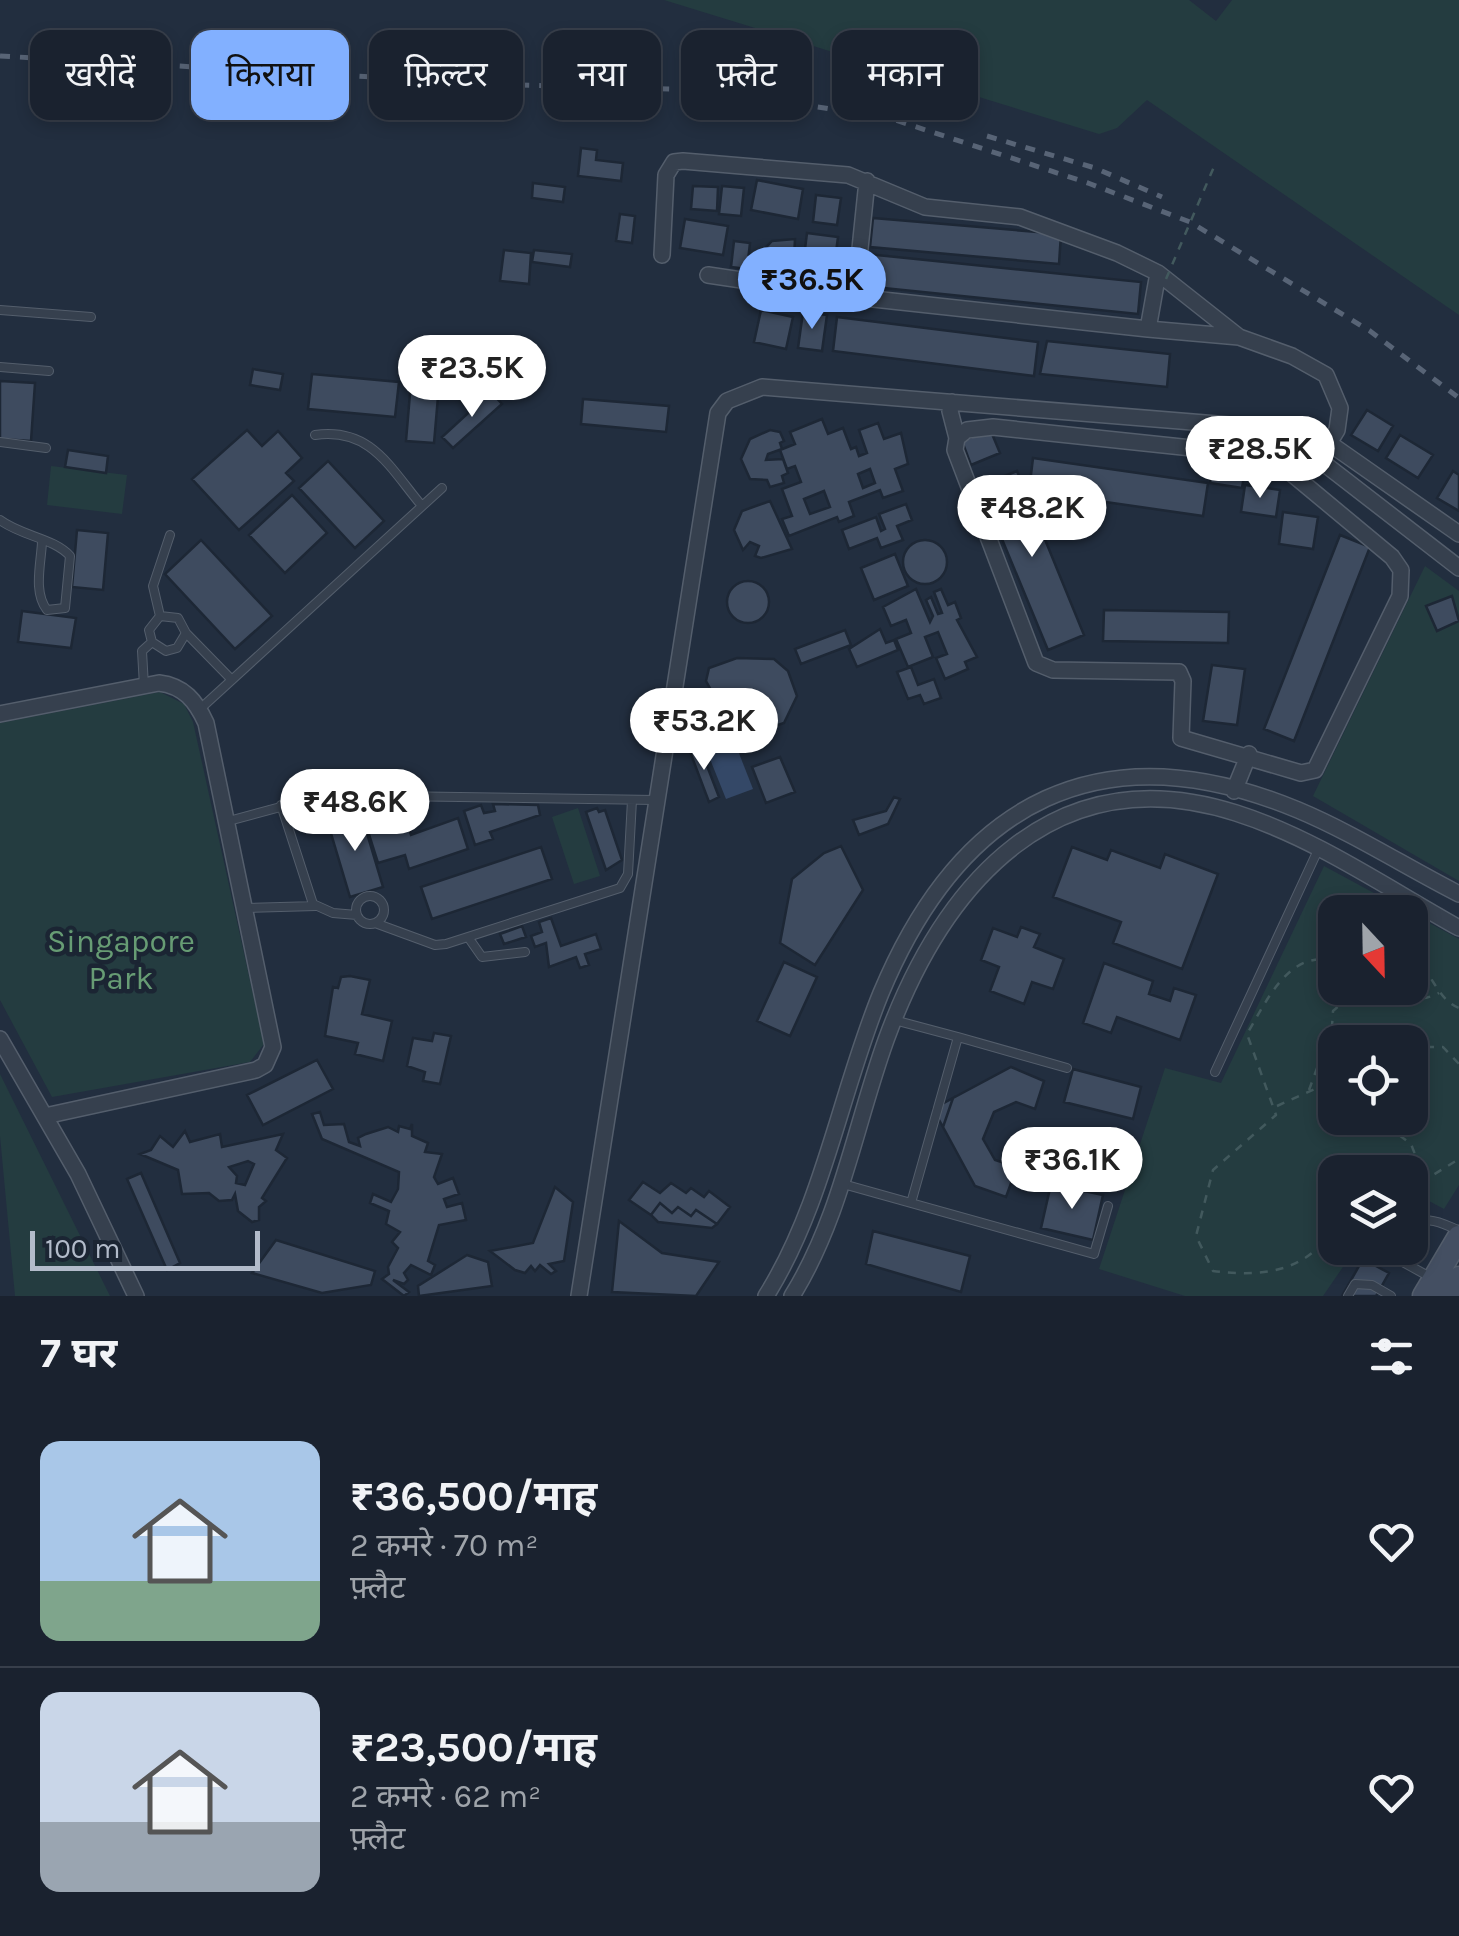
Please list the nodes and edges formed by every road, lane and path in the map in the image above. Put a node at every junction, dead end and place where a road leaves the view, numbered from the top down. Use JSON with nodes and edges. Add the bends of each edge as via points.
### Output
{"nodes":[{"id":1,"x":1216,"y":162,"type":"dead end"},
{"id":2,"x":867,"y":181,"type":"junction"},
{"id":3,"x":662,"y":254,"type":"dead end"},
{"id":4,"x":708,"y":275,"type":"dead end"},
{"id":5,"x":1162,"y":276,"type":"junction"},
{"id":6,"x":855,"y":297,"type":"junction"},
{"id":7,"x":0,"y":310,"type":"edge"},
{"id":8,"x":91,"y":317,"type":"dead end"},
{"id":9,"x":1148,"y":329,"type":"junction"},
{"id":10,"x":1238,"y":337,"type":"junction"},
{"id":11,"x":0,"y":368,"type":"edge"},
{"id":12,"x":48,"y":371,"type":"dead end"},
{"id":13,"x":952,"y":402,"type":"junction"},
{"id":14,"x":315,"y":436,"type":"dead end"},
{"id":15,"x":957,"y":438,"type":"junction"},
{"id":16,"x":0,"y":442,"type":"edge"},
{"id":17,"x":1329,"y":443,"type":"junction"},
{"id":18,"x":46,"y":448,"type":"dead end"},
{"id":19,"x":1316,"y":458,"type":"junction"},
{"id":20,"x":442,"y":488,"type":"dead end"},
{"id":21,"x":422,"y":506,"type":"junction"},
{"id":22,"x":0,"y":520,"type":"edge"},
{"id":23,"x":1459,"y":534,"type":"edge"},
{"id":24,"x":170,"y":535,"type":"dead end"},
{"id":25,"x":42,"y":542,"type":"junction"},
{"id":26,"x":1459,"y":568,"type":"edge"},
{"id":27,"x":160,"y":616,"type":"junction"},
{"id":28,"x":186,"y":633,"type":"junction"},
{"id":29,"x":152,"y":642,"type":"junction"},
{"id":30,"x":232,"y":680,"type":"junction"},
{"id":31,"x":144,"y":686,"type":"junction"},
{"id":32,"x":200,"y":709,"type":"junction"},
{"id":33,"x":0,"y":714,"type":"edge"},
{"id":34,"x":1249,"y":754,"type":"junction"},
{"id":35,"x":1234,"y":792,"type":"junction"},
{"id":36,"x":632,"y":800,"type":"junction"},
{"id":37,"x":656,"y":800,"type":"junction"},
{"id":38,"x":281,"y":805,"type":"junction"},
{"id":39,"x":1297,"y":810,"type":"junction"},
{"id":40,"x":224,"y":822,"type":"junction"},
{"id":41,"x":1004,"y":822,"type":"junction"},
{"id":42,"x":1287,"y":833,"type":"junction"},
{"id":43,"x":1016,"y":842,"type":"junction"},
{"id":44,"x":1318,"y":850,"type":"junction"},
{"id":45,"x":1459,"y":894,"type":"edge"},
{"id":46,"x":316,"y":906,"type":"junction"},
{"id":47,"x":243,"y":908,"type":"junction"},
{"id":48,"x":357,"y":915,"type":"junction"},
{"id":49,"x":375,"y":923,"type":"junction"},
{"id":50,"x":1459,"y":928,"type":"edge"},
{"id":51,"x":468,"y":937,"type":"junction"},
{"id":52,"x":525,"y":952,"type":"dead end"},
{"id":53,"x":1318,"y":959,"type":"edge"},
{"id":54,"x":1428,"y":969,"type":"edge"},
{"id":55,"x":1441,"y":992,"type":"junction"},
{"id":56,"x":882,"y":993,"type":"junction"},
{"id":57,"x":1428,"y":998,"type":"edge"},
{"id":58,"x":901,"y":1002,"type":"junction"},
{"id":59,"x":1459,"y":1008,"type":"edge"},
{"id":60,"x":894,"y":1020,"type":"junction"},
{"id":61,"x":0,"y":1038,"type":"edge"},
{"id":62,"x":958,"y":1038,"type":"junction"},
{"id":63,"x":1428,"y":1047,"type":"edge"},
{"id":64,"x":1459,"y":1064,"type":"edge"},
{"id":65,"x":1318,"y":1065,"type":"edge"},
{"id":66,"x":1067,"y":1068,"type":"dead end"},
{"id":67,"x":1214,"y":1072,"type":"dead end"},
{"id":68,"x":1318,"y":1088,"type":"edge"},
{"id":69,"x":1308,"y":1092,"type":"junction"},
{"id":70,"x":1274,"y":1107,"type":"junction"},
{"id":71,"x":45,"y":1116,"type":"junction"},
{"id":72,"x":1400,"y":1135,"type":"edge"},
{"id":73,"x":1416,"y":1155,"type":"edge"},
{"id":74,"x":1459,"y":1159,"type":"edge"},
{"id":75,"x":1428,"y":1178,"type":"edge"},
{"id":76,"x":844,"y":1184,"type":"junction"},
{"id":77,"x":911,"y":1203,"type":"junction"},
{"id":78,"x":1108,"y":1206,"type":"dead end"},
{"id":79,"x":1428,"y":1219,"type":"edge"},
{"id":80,"x":1459,"y":1234,"type":"edge"},
{"id":81,"x":1318,"y":1248,"type":"edge"},
{"id":82,"x":1406,"y":1265,"type":"edge"},
{"id":83,"x":1459,"y":1278,"type":"edge"},
{"id":84,"x":1435,"y":1290,"type":"edge"},
{"id":85,"x":136,"y":1296,"type":"edge"},
{"id":86,"x":579,"y":1296,"type":"edge"},
{"id":87,"x":766,"y":1296,"type":"edge"},
{"id":88,"x":792,"y":1296,"type":"edge"},
{"id":89,"x":1348,"y":1296,"type":"edge"},
{"id":90,"x":1391,"y":1296,"type":"edge"}],
"edges":[{"from":1,"to":5,"type":"path","bridge":true},
{"from":2,"to":3,"type":"street","via":[[830,172],[674,162],[666,175]]},
{"from":2,"to":5,"type":"street","via":[[925,208],[1041,223]]},
{"from":2,"to":6,"type":"street"},
{"from":4,"to":6,"type":"street"},
{"from":5,"to":9,"type":"street"},
{"from":5,"to":10,"type":"street"},
{"from":6,"to":9,"type":"street"},
{"from":7,"to":8,"type":"lane"},
{"from":9,"to":10,"type":"street"},
{"from":10,"to":17,"type":"street","via":[[1326,375],[1340,408]]},
{"from":11,"to":12,"type":"lane"},
{"from":13,"to":15,"type":"street"},
{"from":13,"to":19,"type":"street","via":[[1254,427],[1295,441]]},
{"from":13,"to":37,"type":"street","via":[[762,386],[727,401],[718,413]]},
{"from":14,"to":21,"type":"lane","via":[[354,435],[368,443]]},
{"from":15,"to":34,"type":"street","via":[[955,450],[1036,662],[1052,670],[1179,672],[1181,738]]},
{"from":15,"to":34,"type":"street","via":[[992,427],[1258,456],[1286,468],[1392,557],[1401,570],[1400,596],[1315,770],[1301,773]]},
{"from":16,"to":18,"type":"lane"},
{"from":17,"to":19,"type":"street"},
{"from":17,"to":23,"type":"street"},
{"from":19,"to":26,"type":"street"},
{"from":20,"to":21,"type":"lane"},
{"from":21,"to":30,"type":"lane"},
{"from":22,"to":25,"type":"lane"},
{"from":24,"to":27,"type":"lane","via":[[153,586]]},
{"from":25,"to":25,"type":"lane","via":[[70,556],[64,608],[42,606]]},
{"from":27,"to":28,"type":"lane","via":[[178,618]]},
{"from":27,"to":29,"type":"lane","via":[[151,624]]},
{"from":28,"to":29,"type":"lane","via":[[172,650]]},
{"from":28,"to":30,"type":"lane"},
{"from":29,"to":31,"type":"lane","via":[[142,651]]},
{"from":30,"to":32,"type":"lane"},
{"from":31,"to":32,"type":"street","via":[[176,685]]},
{"from":31,"to":33,"type":"street"},
{"from":32,"to":40,"type":"street"},
{"from":34,"to":35,"type":"street"},
{"from":35,"to":39,"type":"street"},
{"from":35,"to":41,"type":"street","via":[[1173,776],[1106,777],[1036,802]]},
{"from":36,"to":37,"type":"lane"},
{"from":36,"to":38,"type":"lane","via":[[325,795]]},
{"from":36,"to":51,"type":"lane","via":[[628,874],[620,888]]},
{"from":37,"to":86,"type":"street"},
{"from":38,"to":40,"type":"lane"},
{"from":38,"to":46,"type":"lane"},
{"from":39,"to":42,"type":"street"},
{"from":39,"to":45,"type":"street"},
{"from":40,"to":47,"type":"street"},
{"from":41,"to":43,"type":"street"},
{"from":41,"to":56,"type":"street","via":[[966,855]]},
{"from":42,"to":43,"type":"street","via":[[1234,812],[1134,800],[1090,806]]},
{"from":42,"to":44,"type":"street"},
{"from":43,"to":58,"type":"street","via":[[961,896]]},
{"from":44,"to":50,"type":"street"},
{"from":44,"to":67,"type":"lane"},
{"from":46,"to":47,"type":"lane"},
{"from":46,"to":48,"type":"lane"},
{"from":47,"to":71,"type":"street","via":[[273,1047],[266,1065]]},
{"from":48,"to":49,"type":"lane"},
{"from":48,"to":49,"type":"lane","via":[[362,899],[375,898],[383,913]]},
{"from":49,"to":51,"type":"lane","via":[[435,945]]},
{"from":51,"to":52,"type":"lane","via":[[482,957]]},
{"from":53,"to":70,"type":"path","via":[[1296,964],[1247,1034]]},
{"from":54,"to":55,"type":"path"},
{"from":55,"to":57,"type":"path"},
{"from":55,"to":59,"type":"path"},
{"from":56,"to":58,"type":"street"},
{"from":56,"to":87,"type":"street","via":[[803,1228]]},
{"from":58,"to":60,"type":"street"},
{"from":60,"to":62,"type":"lane"},
{"from":60,"to":76,"type":"street"},
{"from":61,"to":71,"type":"street"},
{"from":62,"to":66,"type":"lane"},
{"from":62,"to":77,"type":"lane"},
{"from":63,"to":64,"type":"path","via":[[1443,1047]]},
{"from":65,"to":69,"type":"path"},
{"from":68,"to":69,"type":"path"},
{"from":69,"to":70,"type":"path"},
{"from":70,"to":81,"type":"path","via":[[1276,1115],[1213,1170],[1196,1236],[1213,1271],[1256,1276],[1293,1267]]},
{"from":71,"to":85,"type":"street"},
{"from":72,"to":73,"type":"path"},
{"from":74,"to":75,"type":"path"},
{"from":76,"to":77,"type":"lane"},
{"from":76,"to":88,"type":"street"},
{"from":77,"to":78,"type":"lane","via":[[1094,1254]]},
{"from":79,"to":80,"type":"lane"},
{"from":80,"to":84,"type":"street"},
{"from":82,"to":84,"type":"lane"},
{"from":83,"to":84,"type":"street"},
{"from":89,"to":90,"type":"lane","via":[[1363,1283]]}]}
